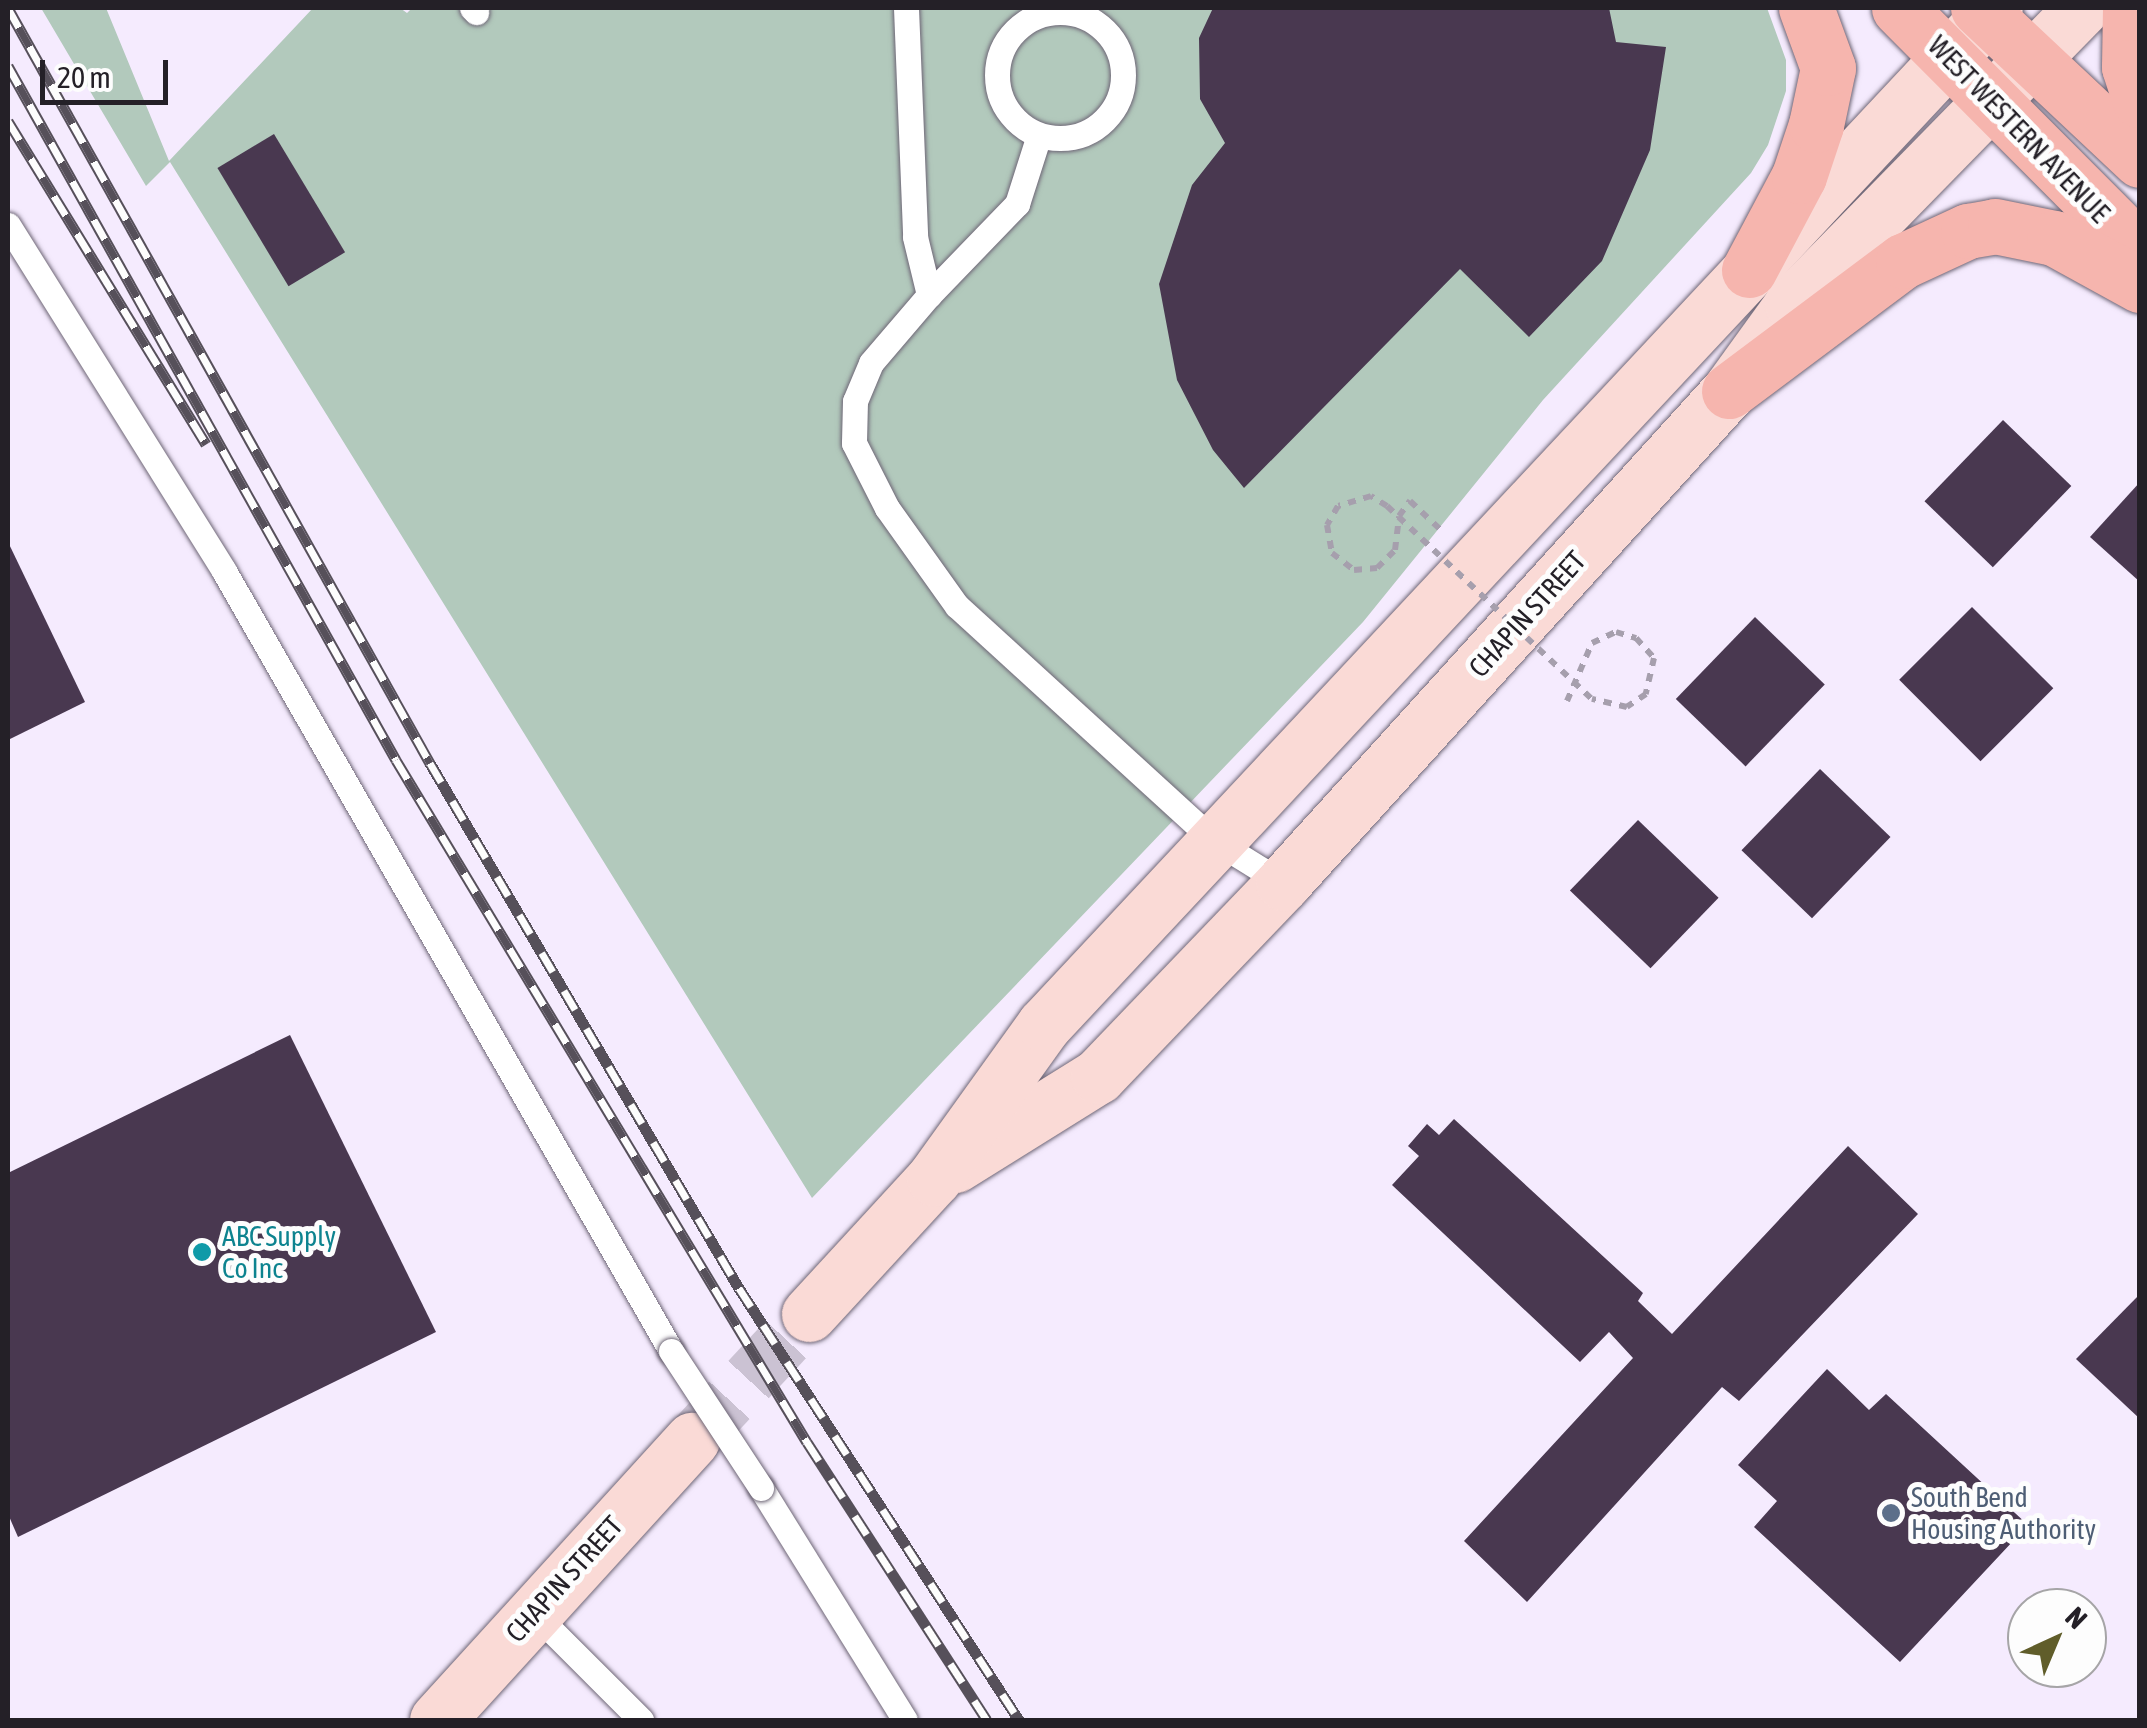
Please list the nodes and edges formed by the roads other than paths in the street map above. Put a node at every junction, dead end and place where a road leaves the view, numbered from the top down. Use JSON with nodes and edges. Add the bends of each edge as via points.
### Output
{"nodes":[{"id":1,"x":906,"y":8,"type":"edge"},
{"id":2,"x":1806,"y":8,"type":"edge"},
{"id":3,"x":1899,"y":8,"type":"edge"},
{"id":4,"x":2082,"y":8,"type":"edge"},
{"id":5,"x":2130,"y":8,"type":"edge"},
{"id":6,"x":1986,"y":10,"type":"edge"},
{"id":7,"x":1040,"y":11,"type":"edge"},
{"id":8,"x":1949,"y":56,"type":"junction"},
{"id":9,"x":2030,"y":56,"type":"junction"},
{"id":10,"x":2140,"y":100,"type":"edge"},
{"id":11,"x":1986,"y":102,"type":"junction"},
{"id":12,"x":1039,"y":136,"type":"junction"},
{"id":13,"x":2140,"y":160,"type":"edge"},
{"id":14,"x":8,"y":226,"type":"edge"},
{"id":15,"x":2140,"y":250,"type":"edge"},
{"id":16,"x":1749,"y":270,"type":"junction"},
{"id":17,"x":2140,"y":285,"type":"edge"},
{"id":18,"x":929,"y":295,"type":"junction"},
{"id":19,"x":1729,"y":391,"type":"junction"},
{"id":20,"x":1212,"y":840,"type":"junction"},
{"id":21,"x":1283,"y":882,"type":"junction"},
{"id":22,"x":934,"y":1178,"type":"junction"},
{"id":23,"x":809,"y":1314,"type":"tunnel mouth"},
{"id":24,"x":692,"y":1440,"type":"tunnel mouth"},
{"id":25,"x":532,"y":1612,"type":"junction"},
{"id":26,"x":437,"y":1720,"type":"edge"},
{"id":27,"x":641,"y":1720,"type":"edge"},
{"id":28,"x":905,"y":1720,"type":"edge"}],
"edges":[{"from":1,"to":18,"type":"lane","via":[[915,237]]},
{"from":2,"to":16,"type":"main road","via":[[1828,68],[1816,125],[1799,176]]},
{"from":3,"to":8,"type":"main road","name":"WEST WESTERN AVENUE"},
{"from":4,"to":9,"type":"main road","name":"CHAPIN STREET"},
{"from":5,"to":10,"type":"main road","via":[[2128,67]]},
{"from":6,"to":8,"type":"main road","name":"CHAPIN STREET"},
{"from":6,"to":9,"type":"main road","name":"WEST WESTERN AVENUE"},
{"from":7,"to":12,"type":"lane","via":[[1010,36],[996,74],[1008,111]]},
{"from":7,"to":12,"type":"lane","via":[[1064,12],[1103,29],[1116,46],[1122,88],[1114,108],[1082,135]]},
{"from":8,"to":11,"type":"main road","name":"WEST WESTERN AVENUE"},
{"from":8,"to":16,"type":"main road","name":"CHAPIN STREET"},
{"from":9,"to":11,"type":"main road","name":"CHAPIN STREET"},
{"from":9,"to":13,"type":"main road","name":"WEST WESTERN AVENUE"},
{"from":11,"to":15,"type":"main road","name":"WEST WESTERN AVENUE"},
{"from":11,"to":19,"type":"main road","name":"CHAPIN STREET","via":[[1792,304]]},
{"from":12,"to":18,"type":"lane","via":[[1017,204]]},
{"from":14,"to":28,"type":"lane","bridge":true,"via":[[224,572],[671,1351]]},
{"from":16,"to":20,"type":"main road","name":"CHAPIN STREET"},
{"from":17,"to":19,"type":"main road","via":[[2054,238],[1996,226],[1968,231],[1903,261]]},
{"from":18,"to":20,"type":"lane","via":[[871,363],[855,401],[854,442],[887,508],[957,606]]},
{"from":19,"to":21,"type":"main road","name":"CHAPIN STREET"},
{"from":20,"to":21,"type":"lane"},
{"from":20,"to":22,"type":"main road","name":"CHAPIN STREET","via":[[1044,1024]]},
{"from":21,"to":22,"type":"main road","name":"CHAPIN STREET","via":[[1098,1076]]},
{"from":22,"to":23,"type":"main road","name":"CHAPIN STREET"},
{"from":24,"to":25,"type":"main road","name":"CHAPIN STREET"},
{"from":25,"to":26,"type":"main road","name":"CHAPIN STREET"},
{"from":25,"to":27,"type":"lane"}]}
